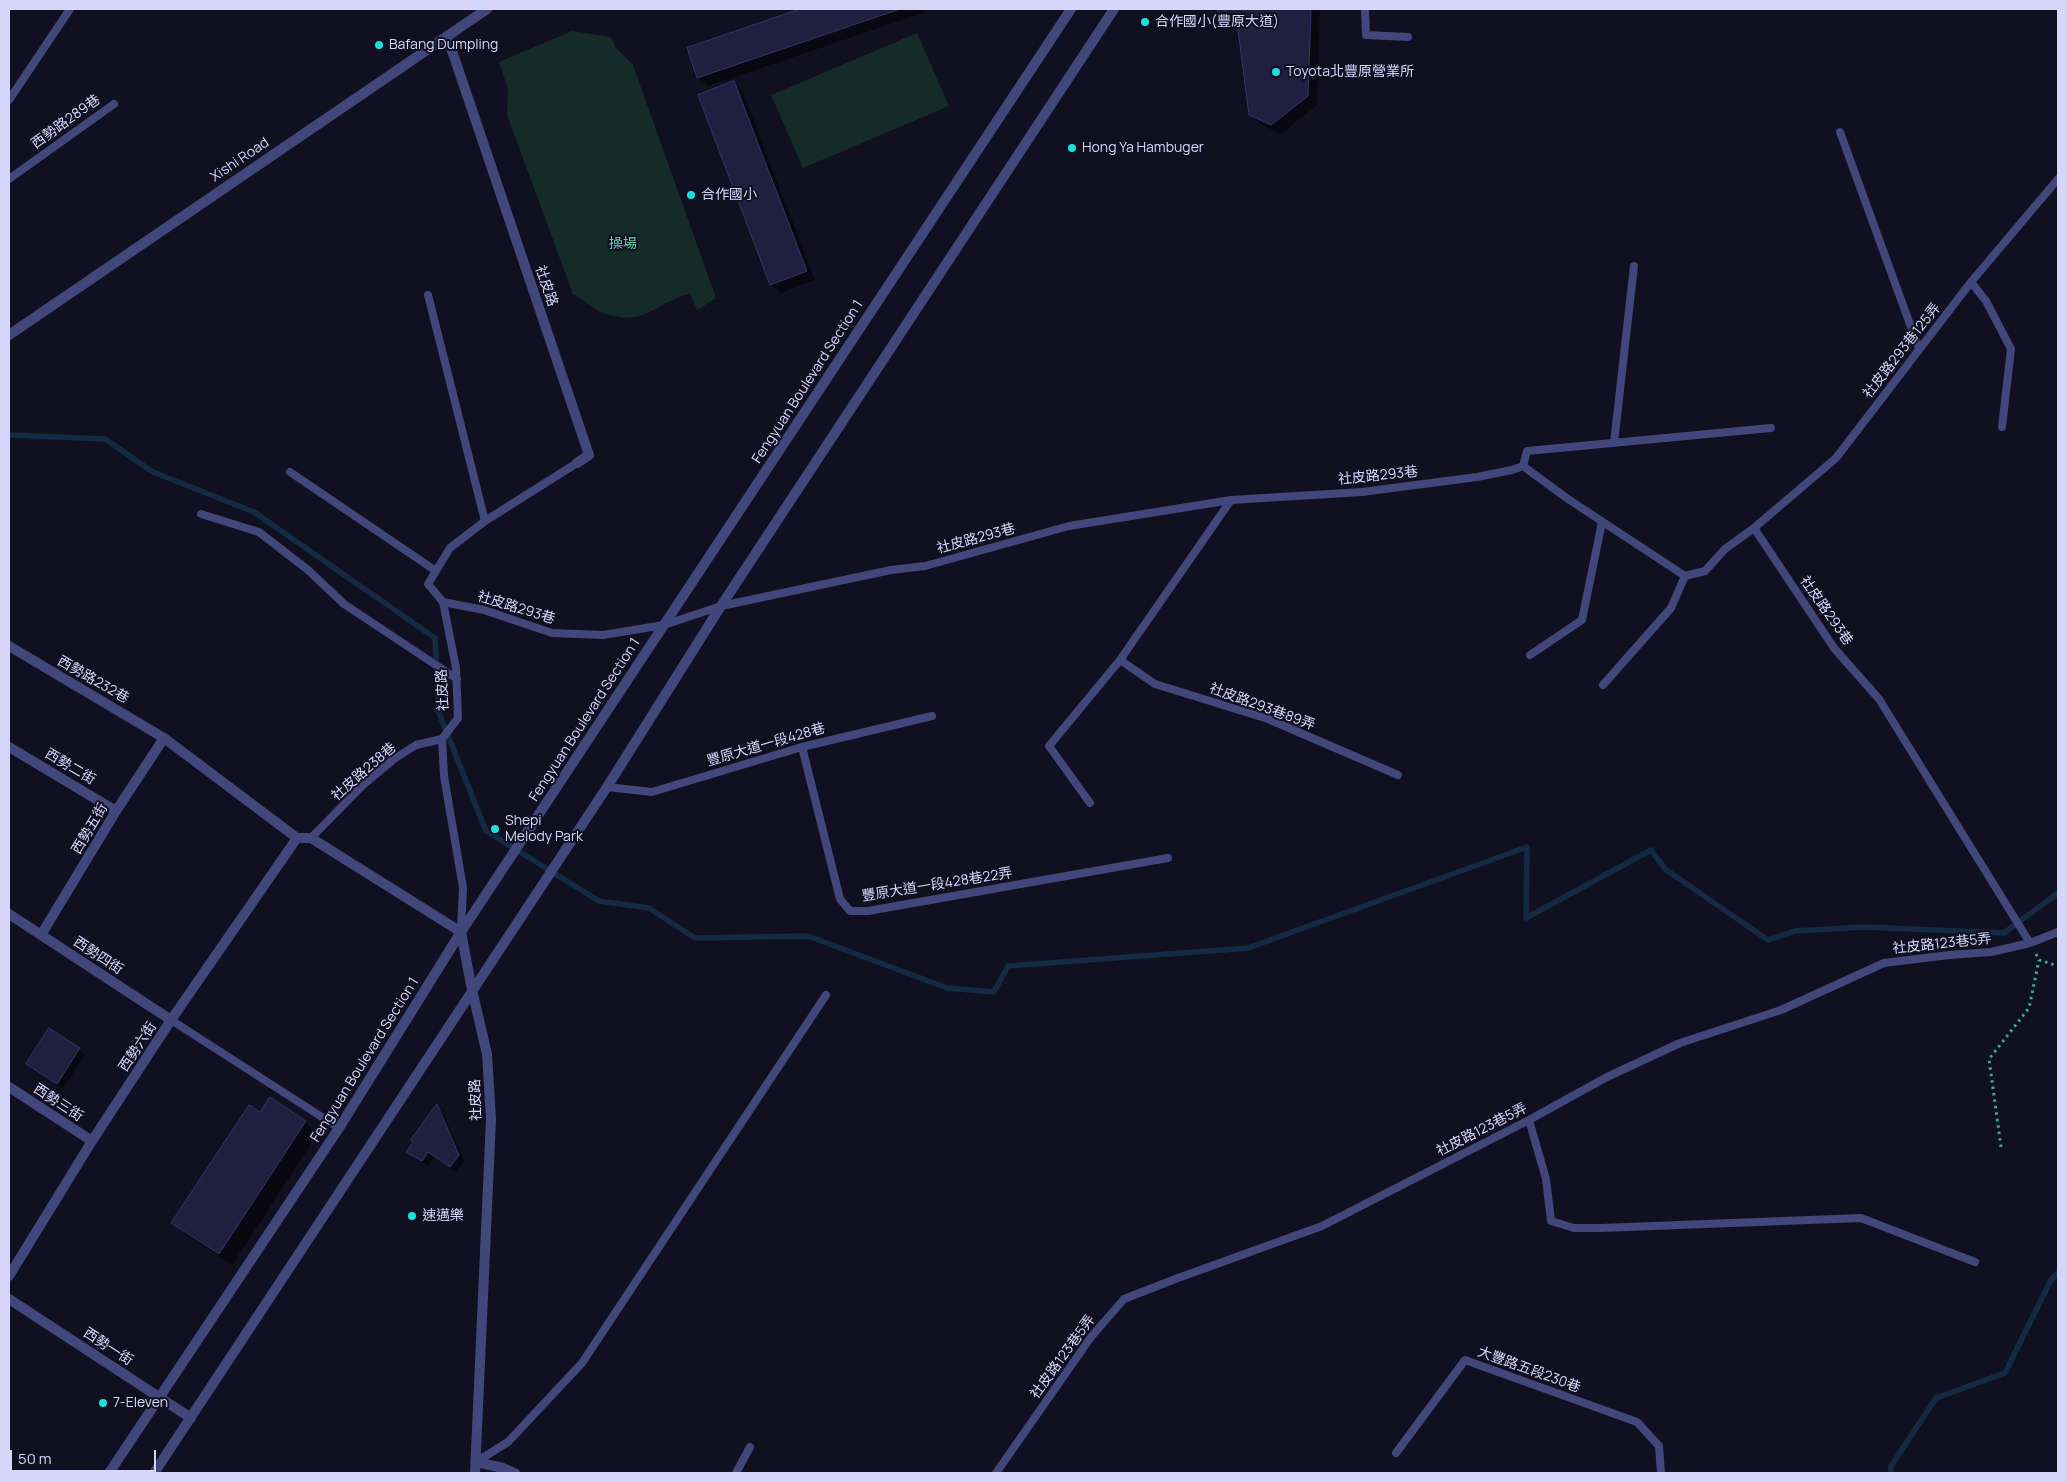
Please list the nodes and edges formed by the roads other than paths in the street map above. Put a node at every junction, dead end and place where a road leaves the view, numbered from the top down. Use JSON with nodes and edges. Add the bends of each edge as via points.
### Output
{"nodes":[{"id":1,"x":70,"y":9,"type":"edge"},
{"id":2,"x":487,"y":9,"type":"edge"},
{"id":3,"x":1071,"y":9,"type":"edge"},
{"id":4,"x":1114,"y":9,"type":"edge"},
{"id":5,"x":1366,"y":9,"type":"edge"},
{"id":6,"x":446,"y":36,"type":"junction"},
{"id":7,"x":1408,"y":37,"type":"dead end"},
{"id":8,"x":9,"y":100,"type":"edge"},
{"id":9,"x":114,"y":104,"type":"dead end"},
{"id":10,"x":1840,"y":132,"type":"dead end"},
{"id":11,"x":9,"y":179,"type":"edge"},
{"id":12,"x":2058,"y":179,"type":"edge"},
{"id":13,"x":1634,"y":266,"type":"dead end"},
{"id":14,"x":1971,"y":282,"type":"junction"},
{"id":15,"x":428,"y":295,"type":"dead end"},
{"id":16,"x":9,"y":335,"type":"edge"},
{"id":17,"x":1919,"y":349,"type":"junction"},
{"id":18,"x":2002,"y":427,"type":"dead end"},
{"id":19,"x":1771,"y":428,"type":"dead end"},
{"id":20,"x":1614,"y":443,"type":"junction"},
{"id":21,"x":577,"y":463,"type":"joint"},
{"id":22,"x":1523,"y":466,"type":"junction"},
{"id":23,"x":290,"y":472,"type":"dead end"},
{"id":24,"x":1231,"y":500,"type":"junction"},
{"id":25,"x":201,"y":514,"type":"dead end"},
{"id":26,"x":485,"y":521,"type":"junction"},
{"id":27,"x":1602,"y":522,"type":"junction"},
{"id":28,"x":1754,"y":528,"type":"junction"},
{"id":29,"x":436,"y":571,"type":"junction"},
{"id":30,"x":1685,"y":576,"type":"junction"},
{"id":31,"x":443,"y":602,"type":"junction"},
{"id":32,"x":721,"y":606,"type":"junction"},
{"id":33,"x":664,"y":625,"type":"junction"},
{"id":34,"x":9,"y":646,"type":"edge"},
{"id":35,"x":1530,"y":655,"type":"dead end"},
{"id":36,"x":1120,"y":660,"type":"junction"},
{"id":37,"x":457,"y":679,"type":"junction"},
{"id":38,"x":1603,"y":685,"type":"dead end"},
{"id":39,"x":932,"y":716,"type":"dead end"},
{"id":40,"x":164,"y":738,"type":"junction"},
{"id":41,"x":442,"y":739,"type":"junction"},
{"id":42,"x":9,"y":747,"type":"edge"},
{"id":43,"x":802,"y":747,"type":"junction"},
{"id":44,"x":1398,"y":775,"type":"dead end"},
{"id":45,"x":608,"y":787,"type":"junction"},
{"id":46,"x":1090,"y":803,"type":"dead end"},
{"id":47,"x":116,"y":812,"type":"junction"},
{"id":48,"x":298,"y":838,"type":"junction"},
{"id":49,"x":311,"y":838,"type":"junction"},
{"id":50,"x":1168,"y":858,"type":"dead end"},
{"id":51,"x":9,"y":914,"type":"edge"},
{"id":52,"x":461,"y":932,"type":"junction"},
{"id":53,"x":2058,"y":932,"type":"edge"},
{"id":54,"x":42,"y":935,"type":"junction"},
{"id":55,"x":2030,"y":943,"type":"junction"},
{"id":56,"x":472,"y":990,"type":"junction"},
{"id":57,"x":826,"y":995,"type":"dead end"},
{"id":58,"x":172,"y":1020,"type":"junction"},
{"id":59,"x":9,"y":1087,"type":"edge"},
{"id":60,"x":1529,"y":1120,"type":"junction"},
{"id":61,"x":339,"y":1128,"type":"junction"},
{"id":62,"x":92,"y":1141,"type":"junction"},
{"id":63,"x":1975,"y":1262,"type":"dead end"},
{"id":64,"x":9,"y":1276,"type":"edge"},
{"id":65,"x":9,"y":1299,"type":"edge"},
{"id":66,"x":160,"y":1397,"type":"junction"},
{"id":67,"x":191,"y":1418,"type":"junction"},
{"id":68,"x":750,"y":1447,"type":"dead end"},
{"id":69,"x":1396,"y":1453,"type":"dead end"},
{"id":70,"x":476,"y":1462,"type":"junction"},
{"id":71,"x":109,"y":1473,"type":"edge"},
{"id":72,"x":154,"y":1473,"type":"edge"},
{"id":73,"x":474,"y":1473,"type":"edge"},
{"id":74,"x":515,"y":1473,"type":"edge"},
{"id":75,"x":736,"y":1473,"type":"edge"},
{"id":76,"x":996,"y":1473,"type":"edge"},
{"id":77,"x":1661,"y":1473,"type":"edge"}],
"edges":[{"from":1,"to":8,"type":"lane"},
{"from":2,"to":6,"type":"street","name":"Xishi Road"},
{"from":3,"to":33,"type":"street","name":"Fengyuan Boulevard Section 1"},
{"from":4,"to":32,"type":"street"},
{"from":5,"to":7,"type":"lane","via":[[1366,35]]},
{"from":6,"to":16,"type":"street","name":"Xishi Road"},
{"from":6,"to":21,"type":"street","name":"社皮路","via":[[589,455]]},
{"from":9,"to":11,"type":"lane","name":"西勢路289巷"},
{"from":10,"to":17,"type":"lane"},
{"from":12,"to":14,"type":"lane","name":"社皮路293巷125弄"},
{"from":13,"to":20,"type":"lane"},
{"from":14,"to":17,"type":"lane","name":"社皮路293巷125弄"},
{"from":14,"to":18,"type":"lane","via":[[1986,301],[2011,349]]},
{"from":15,"to":26,"type":"lane"},
{"from":17,"to":28,"type":"lane","name":"社皮路293巷125弄","via":[[1836,458]]},
{"from":19,"to":20,"type":"lane"},
{"from":20,"to":22,"type":"lane","via":[[1527,452]]},
{"from":21,"to":26,"type":"lane","name":"社皮路"},
{"from":22,"to":24,"type":"lane","name":"社皮路293巷","via":[[1477,477],[1371,491]]},
{"from":22,"to":27,"type":"lane"},
{"from":23,"to":29,"type":"lane"},
{"from":24,"to":32,"type":"lane","name":"社皮路293巷","via":[[1069,526],[925,566],[891,570]]},
{"from":24,"to":36,"type":"lane"},
{"from":25,"to":37,"type":"lane","via":[[258,532],[308,570],[344,604]]},
{"from":26,"to":29,"type":"lane","name":"社皮路","via":[[450,548]]},
{"from":27,"to":30,"type":"lane"},
{"from":27,"to":35,"type":"lane","via":[[1582,620]]},
{"from":28,"to":30,"type":"lane","via":[[1725,549],[1705,571]]},
{"from":28,"to":55,"type":"lane","name":"社皮路293巷","via":[[1834,648],[1879,699]]},
{"from":29,"to":31,"type":"lane","name":"社皮路","via":[[428,584]]},
{"from":30,"to":38,"type":"lane","via":[[1671,608]]},
{"from":31,"to":33,"type":"lane","name":"社皮路293巷","via":[[484,610],[552,633],[603,635]]},
{"from":31,"to":37,"type":"lane","name":"社皮路"},
{"from":32,"to":33,"type":"lane","name":"社皮路293巷"},
{"from":32,"to":45,"type":"street"},
{"from":33,"to":52,"type":"street","name":"Fengyuan Boulevard Section 1"},
{"from":34,"to":40,"type":"street","name":"西勢路232巷"},
{"from":36,"to":44,"type":"lane","name":"社皮路293巷89弄","via":[[1155,684],[1268,719]]},
{"from":36,"to":46,"type":"lane","via":[[1049,746]]},
{"from":37,"to":41,"type":"lane","name":"社皮路","via":[[458,718]]},
{"from":39,"to":43,"type":"lane","name":"豐原大道一段428巷"},
{"from":40,"to":47,"type":"street","name":"西勢五街"},
{"from":40,"to":48,"type":"street","name":"西勢路232巷"},
{"from":41,"to":49,"type":"lane","name":"社皮路238巷","via":[[416,745],[394,759],[362,786]]},
{"from":41,"to":52,"type":"lane","name":"社皮路","via":[[444,776],[463,888]]},
{"from":42,"to":47,"type":"street","name":"西勢二街"},
{"from":43,"to":45,"type":"lane","name":"豐原大道一段428巷","via":[[652,792]]},
{"from":43,"to":50,"type":"lane","name":"豐原大道一段428巷22弄","via":[[840,899],[850,910],[868,911]]},
{"from":45,"to":56,"type":"street"},
{"from":47,"to":54,"type":"street","name":"西勢五街"},
{"from":48,"to":49,"type":"street"},
{"from":48,"to":58,"type":"street","name":"西勢六街"},
{"from":49,"to":52,"type":"street"},
{"from":51,"to":54,"type":"street","name":"西勢四街"},
{"from":52,"to":56,"type":"street","name":"社皮路"},
{"from":52,"to":61,"type":"street","name":"Fengyuan Boulevard Section 1"},
{"from":53,"to":55,"type":"lane","name":"社皮路123巷5弄"},
{"from":54,"to":58,"type":"street","name":"西勢四街"},
{"from":55,"to":60,"type":"lane","name":"社皮路123巷5弄","via":[[1991,952],[1884,963],[1781,1010],[1680,1043]]},
{"from":56,"to":67,"type":"street"},
{"from":56,"to":70,"type":"street","name":"社皮路","via":[[487,1054],[491,1118]]},
{"from":57,"to":70,"type":"lane","via":[[582,1363],[508,1442]]},
{"from":58,"to":61,"type":"lane"},
{"from":58,"to":62,"type":"street","name":"西勢六街"},
{"from":59,"to":62,"type":"street","name":"西勢三街"},
{"from":60,"to":63,"type":"lane","via":[[1546,1179],[1551,1221],[1574,1228],[1601,1228],[1861,1218]]},
{"from":60,"to":76,"type":"lane","name":"社皮路123巷5弄","via":[[1322,1226],[1124,1299],[1090,1337]]},
{"from":61,"to":66,"type":"street","name":"Fengyuan Boulevard Section 1"},
{"from":62,"to":64,"type":"street","name":"西勢六街"},
{"from":65,"to":66,"type":"street","name":"西勢一街"},
{"from":66,"to":67,"type":"street","name":"西勢一街"},
{"from":66,"to":71,"type":"street","name":"Fengyuan Boulevard Section 1"},
{"from":67,"to":72,"type":"street"},
{"from":68,"to":75,"type":"lane"},
{"from":69,"to":77,"type":"lane","name":"大豐路五段230巷","via":[[1465,1360],[1637,1422],[1659,1446]]},
{"from":70,"to":73,"type":"street","name":"社皮路"},
{"from":70,"to":74,"type":"street"}]}
